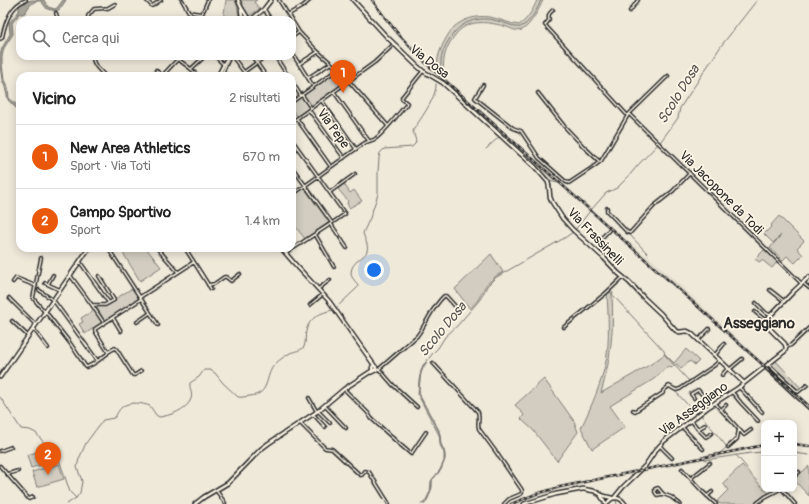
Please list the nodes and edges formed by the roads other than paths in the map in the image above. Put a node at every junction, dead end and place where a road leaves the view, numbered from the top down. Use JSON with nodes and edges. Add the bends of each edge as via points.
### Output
{"nodes":[{"id":1,"x":26,"y":0,"type":"edge"},
{"id":2,"x":146,"y":0,"type":"edge"},
{"id":3,"x":161,"y":0,"type":"edge"},
{"id":4,"x":182,"y":0,"type":"edge"},
{"id":5,"x":208,"y":0,"type":"edge"},
{"id":6,"x":238,"y":0,"type":"edge"},
{"id":7,"x":271,"y":0,"type":"edge"},
{"id":8,"x":279,"y":0,"type":"edge"},
{"id":9,"x":310,"y":0,"type":"edge"},
{"id":10,"x":353,"y":0,"type":"edge"},
{"id":11,"x":638,"y":0,"type":"edge"},
{"id":12,"x":115,"y":4,"type":"dead end"},
{"id":13,"x":241,"y":7,"type":"junction"},
{"id":14,"x":264,"y":9,"type":"junction"},
{"id":15,"x":553,"y":10,"type":"dead end"},
{"id":16,"x":630,"y":11,"type":"dead end"},
{"id":17,"x":56,"y":13,"type":"dead end"},
{"id":18,"x":202,"y":14,"type":"joint"},
{"id":19,"x":288,"y":14,"type":"joint"},
{"id":20,"x":57,"y":16,"type":"edge"},
{"id":21,"x":88,"y":16,"type":"edge"},
{"id":22,"x":241,"y":16,"type":"edge"},
{"id":23,"x":248,"y":16,"type":"edge"},
{"id":24,"x":253,"y":16,"type":"edge"},
{"id":25,"x":268,"y":16,"type":"edge"},
{"id":26,"x":296,"y":27,"type":"edge"},
{"id":27,"x":299,"y":32,"type":"junction"},
{"id":28,"x":296,"y":34,"type":"edge"},
{"id":29,"x":0,"y":39,"type":"edge"},
{"id":30,"x":394,"y":44,"type":"junction"},
{"id":31,"x":318,"y":52,"type":"junction"},
{"id":32,"x":296,"y":59,"type":"edge"},
{"id":33,"x":93,"y":60,"type":"edge"},
{"id":34,"x":178,"y":60,"type":"joint"},
{"id":35,"x":201,"y":60,"type":"edge"},
{"id":36,"x":220,"y":60,"type":"edge"},
{"id":37,"x":227,"y":60,"type":"edge"},
{"id":38,"x":228,"y":60,"type":"edge"},
{"id":39,"x":234,"y":60,"type":"edge"},
{"id":40,"x":260,"y":60,"type":"edge"},
{"id":41,"x":278,"y":60,"type":"edge"},
{"id":42,"x":257,"y":62,"type":"junction"},
{"id":43,"x":332,"y":63,"type":"junction"},
{"id":44,"x":224,"y":64,"type":"junction"},
{"id":45,"x":299,"y":64,"type":"junction"},
{"id":46,"x":191,"y":69,"type":"junction"},
{"id":47,"x":338,"y":69,"type":"junction"},
{"id":48,"x":101,"y":72,"type":"edge"},
{"id":49,"x":166,"y":72,"type":"edge"},
{"id":50,"x":194,"y":72,"type":"edge"},
{"id":51,"x":221,"y":72,"type":"edge"},
{"id":52,"x":223,"y":72,"type":"edge"},
{"id":53,"x":244,"y":72,"type":"joint"},
{"id":54,"x":263,"y":72,"type":"edge"},
{"id":55,"x":285,"y":72,"type":"edge"},
{"id":56,"x":423,"y":72,"type":"junction"},
{"id":57,"x":668,"y":76,"type":"dead end"},
{"id":58,"x":308,"y":78,"type":"junction"},
{"id":59,"x":350,"y":81,"type":"junction"},
{"id":60,"x":483,"y":85,"type":"dead end"},
{"id":61,"x":313,"y":86,"type":"junction"},
{"id":62,"x":296,"y":88,"type":"edge"},
{"id":63,"x":334,"y":92,"type":"junction"},
{"id":64,"x":538,"y":92,"type":"dead end"},
{"id":65,"x":301,"y":95,"type":"junction"},
{"id":66,"x":296,"y":99,"type":"edge"},
{"id":67,"x":322,"y":101,"type":"junction"},
{"id":68,"x":310,"y":109,"type":"junction"},
{"id":69,"x":628,"y":114,"type":"junction"},
{"id":70,"x":297,"y":119,"type":"joint"},
{"id":71,"x":388,"y":126,"type":"junction"},
{"id":72,"x":498,"y":133,"type":"joint"},
{"id":73,"x":369,"y":141,"type":"junction"},
{"id":74,"x":296,"y":146,"type":"edge"},
{"id":75,"x":356,"y":149,"type":"junction"},
{"id":76,"x":344,"y":158,"type":"junction"},
{"id":77,"x":600,"y":162,"type":"junction"},
{"id":78,"x":332,"y":166,"type":"junction"},
{"id":79,"x":296,"y":173,"type":"edge"},
{"id":80,"x":690,"y":173,"type":"junction"},
{"id":81,"x":355,"y":174,"type":"dead end"},
{"id":82,"x":318,"y":176,"type":"junction"},
{"id":83,"x":305,"y":186,"type":"junction"},
{"id":84,"x":296,"y":192,"type":"edge"},
{"id":85,"x":330,"y":192,"type":"junction"},
{"id":86,"x":607,"y":208,"type":"dead end"},
{"id":87,"x":331,"y":224,"type":"junction"},
{"id":88,"x":609,"y":230,"type":"dead end"},
{"id":89,"x":315,"y":234,"type":"junction"},
{"id":90,"x":296,"y":246,"type":"edge"},
{"id":91,"x":347,"y":248,"type":"dead end"},
{"id":92,"x":86,"y":252,"type":"edge"},
{"id":93,"x":111,"y":252,"type":"edge"},
{"id":94,"x":160,"y":252,"type":"edge"},
{"id":95,"x":188,"y":252,"type":"edge"},
{"id":96,"x":285,"y":253,"type":"edge"},
{"id":97,"x":41,"y":258,"type":"dead end"},
{"id":98,"x":604,"y":258,"type":"junction"},
{"id":99,"x":80,"y":261,"type":"junction"},
{"id":100,"x":194,"y":262,"type":"junction"},
{"id":101,"x":334,"y":267,"type":"dead end"},
{"id":102,"x":178,"y":272,"type":"junction"},
{"id":103,"x":240,"y":274,"type":"dead end"},
{"id":104,"x":53,"y":275,"type":"dead end"},
{"id":105,"x":70,"y":275,"type":"junction"},
{"id":106,"x":99,"y":276,"type":"dead end"},
{"id":107,"x":809,"y":277,"type":"edge"},
{"id":108,"x":623,"y":278,"type":"junction"},
{"id":109,"x":330,"y":280,"type":"dead end"},
{"id":110,"x":13,"y":282,"type":"dead end"},
{"id":111,"x":45,"y":283,"type":"dead end"},
{"id":112,"x":802,"y":283,"type":"junction"},
{"id":113,"x":48,"y":284,"type":"junction"},
{"id":114,"x":208,"y":285,"type":"junction"},
{"id":115,"x":36,"y":286,"type":"junction"},
{"id":116,"x":809,"y":288,"type":"edge"},
{"id":117,"x":210,"y":289,"type":"dead end"},
{"id":118,"x":318,"y":289,"type":"junction"},
{"id":119,"x":39,"y":290,"type":"dead end"},
{"id":120,"x":60,"y":290,"type":"junction"},
{"id":121,"x":770,"y":290,"type":"dead end"},
{"id":122,"x":323,"y":295,"type":"junction"},
{"id":123,"x":9,"y":298,"type":"dead end"},
{"id":124,"x":140,"y":298,"type":"junction"},
{"id":125,"x":53,"y":300,"type":"junction"},
{"id":126,"x":784,"y":302,"type":"junction"},
{"id":127,"x":109,"y":303,"type":"junction"},
{"id":128,"x":756,"y":303,"type":"dead end"},
{"id":129,"x":92,"y":305,"type":"junction"},
{"id":130,"x":310,"y":306,"type":"dead end"},
{"id":131,"x":455,"y":306,"type":"dead end"},
{"id":132,"x":45,"y":311,"type":"junction"},
{"id":133,"x":755,"y":312,"type":"dead end"},
{"id":134,"x":150,"y":313,"type":"junction"},
{"id":135,"x":770,"y":315,"type":"junction"},
{"id":136,"x":113,"y":318,"type":"junction"},
{"id":137,"x":12,"y":321,"type":"dead end"},
{"id":138,"x":137,"y":322,"type":"dead end"},
{"id":139,"x":766,"y":322,"type":"junction"},
{"id":140,"x":104,"y":323,"type":"junction"},
{"id":141,"x":36,"y":325,"type":"junction"},
{"id":142,"x":158,"y":325,"type":"dead end"},
{"id":143,"x":759,"y":325,"type":"dead end"},
{"id":144,"x":564,"y":327,"type":"dead end"},
{"id":145,"x":33,"y":328,"type":"junction"},
{"id":146,"x":809,"y":328,"type":"edge"},
{"id":147,"x":709,"y":330,"type":"dead end"},
{"id":148,"x":121,"y":331,"type":"dead end"},
{"id":149,"x":28,"y":336,"type":"junction"},
{"id":150,"x":698,"y":340,"type":"junction"},
{"id":151,"x":724,"y":344,"type":"dead end"},
{"id":152,"x":786,"y":347,"type":"junction"},
{"id":153,"x":48,"y":348,"type":"dead end"},
{"id":154,"x":108,"y":352,"type":"junction"},
{"id":155,"x":715,"y":355,"type":"junction"},
{"id":156,"x":742,"y":359,"type":"dead end"},
{"id":157,"x":720,"y":360,"type":"junction"},
{"id":158,"x":98,"y":361,"type":"junction"},
{"id":159,"x":433,"y":363,"type":"dead end"},
{"id":160,"x":768,"y":364,"type":"junction"},
{"id":161,"x":765,"y":367,"type":"junction"},
{"id":162,"x":374,"y":368,"type":"junction"},
{"id":163,"x":380,"y":369,"type":"junction"},
{"id":164,"x":729,"y":369,"type":"junction"},
{"id":165,"x":141,"y":371,"type":"dead end"},
{"id":166,"x":369,"y":372,"type":"junction"},
{"id":167,"x":722,"y":375,"type":"dead end"},
{"id":168,"x":0,"y":378,"type":"edge"},
{"id":169,"x":744,"y":382,"type":"junction"},
{"id":170,"x":807,"y":385,"type":"dead end"},
{"id":171,"x":739,"y":387,"type":"junction"},
{"id":172,"x":344,"y":389,"type":"junction"},
{"id":173,"x":732,"y":392,"type":"junction"},
{"id":174,"x":309,"y":398,"type":"dead end"},
{"id":175,"x":694,"y":398,"type":"dead end"},
{"id":176,"x":715,"y":403,"type":"junction"},
{"id":177,"x":712,"y":405,"type":"junction"},
{"id":178,"x":726,"y":405,"type":"dead end"},
{"id":179,"x":325,"y":406,"type":"junction"},
{"id":180,"x":417,"y":407,"type":"dead end"},
{"id":181,"x":809,"y":408,"type":"edge"},
{"id":182,"x":633,"y":410,"type":"dead end"},
{"id":183,"x":722,"y":410,"type":"junction"},
{"id":184,"x":317,"y":411,"type":"junction"},
{"id":185,"x":762,"y":412,"type":"dead end"},
{"id":186,"x":313,"y":414,"type":"junction"},
{"id":187,"x":691,"y":420,"type":"junction"},
{"id":188,"x":758,"y":421,"type":"dead end"},
{"id":189,"x":300,"y":423,"type":"junction"},
{"id":190,"x":330,"y":423,"type":"dead end"},
{"id":191,"x":705,"y":424,"type":"dead end"},
{"id":192,"x":325,"y":426,"type":"dead end"},
{"id":193,"x":682,"y":427,"type":"junction"},
{"id":194,"x":346,"y":428,"type":"dead end"},
{"id":195,"x":698,"y":429,"type":"junction"},
{"id":196,"x":739,"y":429,"type":"junction"},
{"id":197,"x":751,"y":430,"type":"dead end"},
{"id":198,"x":426,"y":432,"type":"dead end"},
{"id":199,"x":712,"y":432,"type":"dead end"},
{"id":200,"x":660,"y":446,"type":"junction"},
{"id":201,"x":11,"y":447,"type":"dead end"},
{"id":202,"x":728,"y":447,"type":"dead end"},
{"id":203,"x":702,"y":449,"type":"dead end"},
{"id":204,"x":0,"y":451,"type":"edge"},
{"id":205,"x":672,"y":458,"type":"dead end"},
{"id":206,"x":710,"y":463,"type":"dead end"},
{"id":207,"x":0,"y":466,"type":"edge"},
{"id":208,"x":682,"y":469,"type":"dead end"},
{"id":209,"x":18,"y":471,"type":"dead end"},
{"id":210,"x":800,"y":472,"type":"dead end"},
{"id":211,"x":8,"y":474,"type":"junction"},
{"id":212,"x":797,"y":474,"type":"edge"},
{"id":213,"x":691,"y":478,"type":"junction"},
{"id":214,"x":216,"y":490,"type":"junction"},
{"id":215,"x":621,"y":490,"type":"junction"},
{"id":216,"x":712,"y":492,"type":"dead end"},
{"id":217,"x":775,"y":492,"type":"edge"},
{"id":218,"x":784,"y":492,"type":"edge"},
{"id":219,"x":600,"y":494,"type":"junction"},
{"id":220,"x":663,"y":494,"type":"dead end"},
{"id":221,"x":707,"y":496,"type":"junction"},
{"id":222,"x":33,"y":497,"type":"dead end"},
{"id":223,"x":613,"y":498,"type":"junction"},
{"id":224,"x":622,"y":500,"type":"junction"},
{"id":225,"x":198,"y":503,"type":"edge"},
{"id":226,"x":225,"y":504,"type":"edge"},
{"id":227,"x":389,"y":504,"type":"edge"},
{"id":228,"x":504,"y":504,"type":"edge"},
{"id":229,"x":524,"y":504,"type":"edge"},
{"id":230,"x":606,"y":504,"type":"edge"},
{"id":231,"x":625,"y":504,"type":"edge"},
{"id":232,"x":680,"y":504,"type":"edge"},
{"id":233,"x":716,"y":504,"type":"edge"},
{"id":234,"x":756,"y":504,"type":"edge"},
{"id":235,"x":796,"y":504,"type":"edge"}],
"edges":[{"from":1,"to":29,"type":"street","via":[[12,10]]},
{"from":2,"to":3,"type":"street","via":[[152,6]]},
{"from":4,"to":18,"type":"street","via":[[189,12]]},
{"from":5,"to":18,"type":"street"},
{"from":6,"to":13,"type":"street"},
{"from":7,"to":14,"type":"street"},
{"from":8,"to":19,"type":"street"},
{"from":9,"to":19,"type":"street"},
{"from":10,"to":30,"type":"street","name":"Via Dosa"},
{"from":11,"to":16,"type":"street"},
{"from":12,"to":21,"type":"street","via":[[108,8],[94,9]]},
{"from":13,"to":22,"type":"street"},
{"from":13,"to":23,"type":"street"},
{"from":14,"to":24,"type":"street"},
{"from":14,"to":25,"type":"street"},
{"from":15,"to":69,"type":"street","name":"Via Jacopone da Todi","via":[[545,25]]},
{"from":17,"to":20,"type":"street"},
{"from":26,"to":27,"type":"street"},
{"from":27,"to":28,"type":"street"},
{"from":27,"to":31,"type":"street"},
{"from":30,"to":56,"type":"street","name":"Via Dosa"},
{"from":30,"to":59,"type":"street"},
{"from":31,"to":43,"type":"street"},
{"from":31,"to":45,"type":"street"},
{"from":32,"to":45,"type":"street"},
{"from":33,"to":48,"type":"street"},
{"from":34,"to":46,"type":"street"},
{"from":34,"to":49,"type":"street"},
{"from":35,"to":46,"type":"street"},
{"from":36,"to":44,"type":"street"},
{"from":37,"to":44,"type":"street"},
{"from":38,"to":52,"type":"street"},
{"from":39,"to":53,"type":"street"},
{"from":40,"to":42,"type":"street"},
{"from":41,"to":55,"type":"street"},
{"from":42,"to":53,"type":"street"},
{"from":42,"to":54,"type":"street"},
{"from":43,"to":47,"type":"street"},
{"from":43,"to":58,"type":"street"},
{"from":44,"to":51,"type":"street"},
{"from":45,"to":58,"type":"street"},
{"from":46,"to":50,"type":"street"},
{"from":47,"to":59,"type":"street"},
{"from":47,"to":61,"type":"street"},
{"from":56,"to":71,"type":"street","via":[[402,96],[406,105]]},
{"from":56,"to":72,"type":"street","name":"Via Dosa","via":[[442,83]]},
{"from":57,"to":69,"type":"street"},
{"from":58,"to":61,"type":"street"},
{"from":59,"to":63,"type":"street"},
{"from":59,"to":71,"type":"street"},
{"from":60,"to":77,"type":"street","via":[[475,98],[520,131],[539,158],[566,182],[569,183]]},
{"from":61,"to":65,"type":"street"},
{"from":62,"to":65,"type":"street","name":"Via Pepe"},
{"from":63,"to":67,"type":"street"},
{"from":63,"to":73,"type":"street"},
{"from":64,"to":77,"type":"street","via":[[564,126]]},
{"from":65,"to":66,"type":"street"},
{"from":65,"to":68,"type":"street","name":"Via Pepe"},
{"from":67,"to":68,"type":"street"},
{"from":67,"to":75,"type":"street"},
{"from":68,"to":70,"type":"street"},
{"from":68,"to":76,"type":"street","name":"Via Pepe"},
{"from":69,"to":77,"type":"street"},
{"from":69,"to":80,"type":"street","name":"Via Jacopone da Todi"},
{"from":70,"to":78,"type":"street"},
{"from":71,"to":73,"type":"street","via":[[379,136]]},
{"from":72,"to":98,"type":"street","name":"Via Frassinelli","via":[[546,179],[551,200],[563,219]]},
{"from":73,"to":75,"type":"street"},
{"from":74,"to":82,"type":"street"},
{"from":75,"to":76,"type":"street"},
{"from":76,"to":78,"type":"street"},
{"from":78,"to":82,"type":"street"},
{"from":79,"to":83,"type":"street"},
{"from":80,"to":86,"type":"street","via":[[654,206],[630,233],[607,211]]},
{"from":80,"to":112,"type":"street","name":"Via Jacopone da Todi"},
{"from":81,"to":85,"type":"street"},
{"from":82,"to":83,"type":"street"},
{"from":82,"to":85,"type":"street"},
{"from":83,"to":84,"type":"street"},
{"from":83,"to":87,"type":"street"},
{"from":85,"to":87,"type":"street","via":[[345,213]]},
{"from":87,"to":89,"type":"street"},
{"from":87,"to":91,"type":"street"},
{"from":88,"to":98,"type":"street","via":[[599,241]]},
{"from":89,"to":90,"type":"street"},
{"from":89,"to":101,"type":"street"},
{"from":92,"to":99,"type":"street"},
{"from":93,"to":124,"type":"street"},
{"from":94,"to":102,"type":"street"},
{"from":95,"to":100,"type":"street"},
{"from":96,"to":118,"type":"street"},
{"from":97,"to":115,"type":"street"},
{"from":98,"to":108,"type":"street","name":"Via Frassinelli"},
{"from":99,"to":105,"type":"street"},
{"from":99,"to":127,"type":"street"},
{"from":100,"to":102,"type":"street"},
{"from":100,"to":114,"type":"street"},
{"from":102,"to":124,"type":"street"},
{"from":103,"to":114,"type":"street","via":[[230,281],[225,277]]},
{"from":104,"to":113,"type":"street"},
{"from":105,"to":120,"type":"street"},
{"from":105,"to":129,"type":"street"},
{"from":106,"to":127,"type":"street","via":[[113,299]]},
{"from":107,"to":112,"type":"street"},
{"from":108,"to":144,"type":"street","name":"Via Frassinelli"},
{"from":108,"to":150,"type":"street","name":"Via Frassinelli","via":[[662,314],[675,330],[690,332]]},
{"from":109,"to":118,"type":"street"},
{"from":110,"to":115,"type":"street","via":[[16,278]]},
{"from":111,"to":113,"type":"street"},
{"from":112,"to":116,"type":"street","name":"Via Jacopone da Todi"},
{"from":112,"to":126,"type":"street"},
{"from":113,"to":120,"type":"street"},
{"from":114,"to":117,"type":"street"},
{"from":115,"to":132,"type":"street","via":[[33,298]]},
{"from":118,"to":122,"type":"street"},
{"from":119,"to":125,"type":"street"},
{"from":120,"to":125,"type":"street"},
{"from":121,"to":126,"type":"street"},
{"from":122,"to":130,"type":"street"},
{"from":122,"to":162,"type":"street"},
{"from":123,"to":141,"type":"street"},
{"from":124,"to":134,"type":"street"},
{"from":124,"to":136,"type":"street"},
{"from":125,"to":132,"type":"street"},
{"from":125,"to":158,"type":"street"},
{"from":126,"to":135,"type":"street"},
{"from":127,"to":129,"type":"street"},
{"from":128,"to":135,"type":"street"},
{"from":129,"to":140,"type":"street"},
{"from":131,"to":163,"type":"street","via":[[444,296],[437,302],[417,336]]},
{"from":132,"to":141,"type":"street"},
{"from":132,"to":158,"type":"street","via":[[86,367]]},
{"from":133,"to":139,"type":"street"},
{"from":134,"to":138,"type":"street"},
{"from":134,"to":142,"type":"street"},
{"from":135,"to":139,"type":"street"},
{"from":136,"to":140,"type":"street"},
{"from":136,"to":148,"type":"street"},
{"from":137,"to":149,"type":"street"},
{"from":139,"to":143,"type":"street"},
{"from":139,"to":152,"type":"street"},
{"from":140,"to":154,"type":"street","via":[[95,331]]},
{"from":141,"to":145,"type":"street"},
{"from":145,"to":149,"type":"street"},
{"from":145,"to":153,"type":"street"},
{"from":146,"to":152,"type":"street"},
{"from":147,"to":150,"type":"street"},
{"from":149,"to":168,"type":"street"},
{"from":150,"to":155,"type":"street","name":"Via Frassinelli"},
{"from":151,"to":155,"type":"street"},
{"from":152,"to":160,"type":"street","name":"Via Asseggiano","via":[[784,352]]},
{"from":154,"to":158,"type":"street"},
{"from":154,"to":165,"type":"street","via":[[116,348],[134,375]]},
{"from":155,"to":157,"type":"street","name":"Via Frassinelli"},
{"from":156,"to":164,"type":"street"},
{"from":157,"to":164,"type":"street","name":"Via Frassinelli"},
{"from":157,"to":182,"type":"street","via":[[680,389],[676,390],[669,386],[663,394]]},
{"from":159,"to":228,"type":"street","via":[[478,412],[478,429],[522,490],[521,494]]},
{"from":160,"to":161,"type":"street","name":"Via Asseggiano"},
{"from":160,"to":170,"type":"street","via":[[798,392]]},
{"from":161,"to":169,"type":"street","name":"Via Asseggiano"},
{"from":161,"to":181,"type":"street"},
{"from":162,"to":163,"type":"street"},
{"from":162,"to":166,"type":"street"},
{"from":163,"to":166,"type":"street"},
{"from":163,"to":180,"type":"street"},
{"from":164,"to":167,"type":"street"},
{"from":164,"to":169,"type":"street","name":"Via Frassinelli"},
{"from":166,"to":172,"type":"street"},
{"from":169,"to":171,"type":"street","name":"Via Asseggiano"},
{"from":171,"to":173,"type":"street","name":"Via Asseggiano"},
{"from":171,"to":185,"type":"street","name":"Via Asseggiano"},
{"from":172,"to":179,"type":"street"},
{"from":172,"to":198,"type":"street","via":[[371,418],[412,454]]},
{"from":173,"to":176,"type":"street","name":"Via Asseggiano"},
{"from":173,"to":188,"type":"street"},
{"from":174,"to":184,"type":"street"},
{"from":175,"to":177,"type":"street","via":[[691,394],[698,390]]},
{"from":176,"to":177,"type":"street","name":"Via Asseggiano"},
{"from":176,"to":183,"type":"street"},
{"from":177,"to":187,"type":"street","name":"Via Asseggiano"},
{"from":178,"to":183,"type":"street"},
{"from":179,"to":184,"type":"street"},
{"from":179,"to":194,"type":"street"},
{"from":183,"to":196,"type":"street"},
{"from":184,"to":186,"type":"street"},
{"from":184,"to":190,"type":"street"},
{"from":186,"to":189,"type":"street"},
{"from":186,"to":192,"type":"street"},
{"from":187,"to":193,"type":"street","name":"Via Asseggiano"},
{"from":187,"to":195,"type":"street"},
{"from":189,"to":214,"type":"street","via":[[265,446],[228,483]]},
{"from":189,"to":227,"type":"street","via":[[325,448],[332,449],[360,475],[369,472]]},
{"from":191,"to":195,"type":"street"},
{"from":193,"to":200,"type":"street","name":"Via Asseggiano"},
{"from":193,"to":203,"type":"street"},
{"from":195,"to":199,"type":"street","via":[[706,437]]},
{"from":196,"to":197,"type":"street","via":[[744,435]]},
{"from":196,"to":202,"type":"street","via":[[738,438]]},
{"from":200,"to":205,"type":"street","name":"Via Asseggiano"},
{"from":200,"to":215,"type":"street","name":"Via Asseggiano"},
{"from":201,"to":204,"type":"street"},
{"from":206,"to":213,"type":"street"},
{"from":207,"to":211,"type":"street"},
{"from":208,"to":213,"type":"street"},
{"from":209,"to":211,"type":"street"},
{"from":210,"to":212,"type":"street"},
{"from":211,"to":222,"type":"street","via":[[29,499]]},
{"from":213,"to":221,"type":"street"},
{"from":214,"to":225,"type":"street"},
{"from":214,"to":226,"type":"street"},
{"from":215,"to":223,"type":"street","name":"Via Asseggiano"},
{"from":215,"to":224,"type":"street"},
{"from":216,"to":221,"type":"street"},
{"from":217,"to":234,"type":"street"},
{"from":218,"to":235,"type":"street"},
{"from":219,"to":223,"type":"street"},
{"from":219,"to":229,"type":"street","via":[[583,489]]},
{"from":219,"to":230,"type":"street"},
{"from":220,"to":232,"type":"street"},
{"from":221,"to":233,"type":"street"},
{"from":223,"to":224,"type":"street"},
{"from":223,"to":230,"type":"street","name":"Via Asseggiano"},
{"from":224,"to":231,"type":"street"}]}
